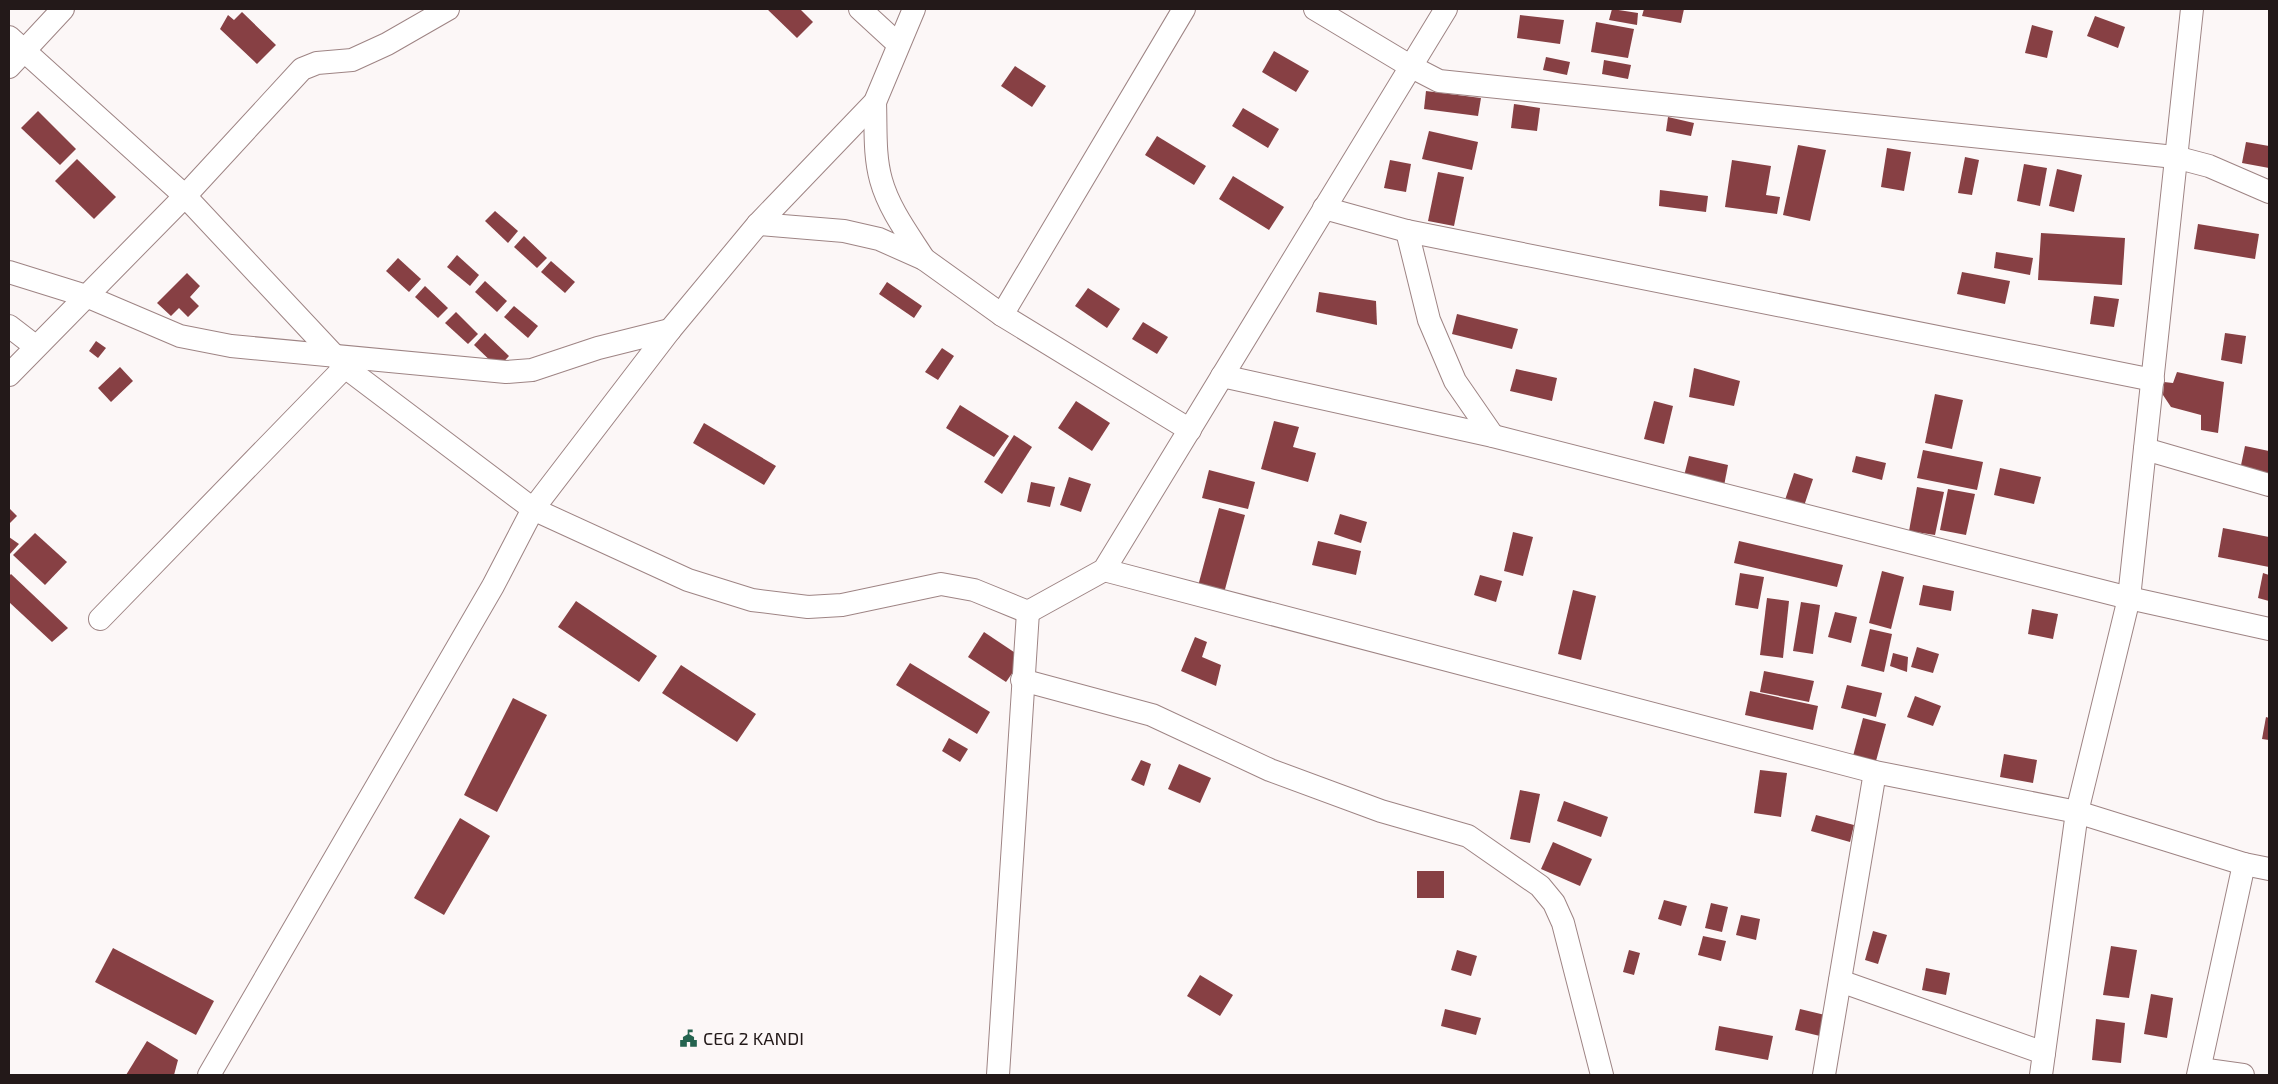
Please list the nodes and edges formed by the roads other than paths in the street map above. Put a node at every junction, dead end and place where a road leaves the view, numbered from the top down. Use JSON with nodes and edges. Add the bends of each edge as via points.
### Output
{"nodes":[{"id":1,"x":63,"y":9,"type":"edge"},
{"id":2,"x":448,"y":9,"type":"edge"},
{"id":3,"x":860,"y":9,"type":"edge"},
{"id":4,"x":914,"y":9,"type":"edge"},
{"id":5,"x":1184,"y":9,"type":"edge"},
{"id":6,"x":1315,"y":9,"type":"edge"},
{"id":7,"x":1446,"y":9,"type":"edge"},
{"id":8,"x":2192,"y":9,"type":"edge"},
{"id":9,"x":898,"y":44,"type":"junction"},
{"id":10,"x":14,"y":52,"type":"edge"},
{"id":11,"x":1410,"y":66,"type":"junction"},
{"id":12,"x":875,"y":102,"type":"junction"},
{"id":13,"x":2175,"y":157,"type":"junction"},
{"id":14,"x":2269,"y":192,"type":"edge"},
{"id":15,"x":185,"y":196,"type":"junction"},
{"id":16,"x":1324,"y":208,"type":"junction"},
{"id":17,"x":758,"y":224,"type":"junction"},
{"id":18,"x":1407,"y":231,"type":"junction"},
{"id":19,"x":924,"y":259,"type":"junction"},
{"id":20,"x":9,"y":272,"type":"edge"},
{"id":21,"x":86,"y":296,"type":"junction"},
{"id":22,"x":1002,"y":315,"type":"junction"},
{"id":23,"x":9,"y":326,"type":"edge"},
{"id":24,"x":670,"y":330,"type":"junction"},
{"id":25,"x":35,"y":346,"type":"junction"},
{"id":26,"x":339,"y":361,"type":"junction"},
{"id":27,"x":9,"y":375,"type":"edge"},
{"id":28,"x":1222,"y":376,"type":"junction"},
{"id":29,"x":2152,"y":380,"type":"junction"},
{"id":30,"x":1455,"y":381,"type":"junction"},
{"id":31,"x":1452,"y":426,"type":"junction"},
{"id":32,"x":1190,"y":430,"type":"junction"},
{"id":33,"x":1493,"y":436,"type":"junction"},
{"id":34,"x":2145,"y":449,"type":"junction"},
{"id":35,"x":2269,"y":485,"type":"edge"},
{"id":36,"x":533,"y":509,"type":"junction"},
{"id":37,"x":1104,"y":570,"type":"junction"},
{"id":38,"x":2129,"y":598,"type":"junction"},
{"id":39,"x":1028,"y":612,"type":"junction"},
{"id":40,"x":100,"y":619,"type":"dead end"},
{"id":41,"x":2269,"y":629,"type":"edge"},
{"id":42,"x":1022,"y":680,"type":"junction"},
{"id":43,"x":1876,"y":772,"type":"junction"},
{"id":44,"x":2077,"y":812,"type":"junction"},
{"id":45,"x":2244,"y":864,"type":"junction"},
{"id":46,"x":2269,"y":869,"type":"edge"},
{"id":47,"x":1840,"y":981,"type":"junction"},
{"id":48,"x":2044,"y":1053,"type":"junction"},
{"id":49,"x":2199,"y":1072,"type":"edge"},
{"id":50,"x":209,"y":1075,"type":"edge"},
{"id":51,"x":998,"y":1075,"type":"edge"},
{"id":52,"x":1602,"y":1075,"type":"edge"},
{"id":53,"x":1824,"y":1075,"type":"edge"},
{"id":54,"x":2041,"y":1075,"type":"edge"},
{"id":55,"x":2243,"y":1075,"type":"edge"}],
"edges":[{"from":1,"to":10,"type":"street"},
{"from":2,"to":15,"type":"street","via":[[352,60],[317,63],[302,69]]},
{"from":3,"to":9,"type":"street"},
{"from":4,"to":9,"type":"street"},
{"from":5,"to":22,"type":"street"},
{"from":6,"to":11,"type":"street"},
{"from":7,"to":11,"type":"street"},
{"from":8,"to":13,"type":"street"},
{"from":9,"to":12,"type":"street"},
{"from":10,"to":15,"type":"street"},
{"from":11,"to":13,"type":"street","via":[[1439,80]]},
{"from":11,"to":16,"type":"street"},
{"from":12,"to":17,"type":"street"},
{"from":12,"to":19,"type":"street","via":[[876,152],[881,180],[891,206]]},
{"from":13,"to":14,"type":"street","via":[[2209,166]]},
{"from":13,"to":29,"type":"street"},
{"from":15,"to":21,"type":"street"},
{"from":15,"to":26,"type":"street"},
{"from":16,"to":18,"type":"street"},
{"from":16,"to":28,"type":"street"},
{"from":17,"to":19,"type":"street","via":[[844,231],[879,239]]},
{"from":17,"to":24,"type":"street"},
{"from":18,"to":29,"type":"street"},
{"from":18,"to":30,"type":"street","via":[[1429,320]]},
{"from":19,"to":22,"type":"street"},
{"from":20,"to":21,"type":"street"},
{"from":21,"to":25,"type":"street"},
{"from":21,"to":26,"type":"street","via":[[180,336]]},
{"from":22,"to":32,"type":"street"},
{"from":23,"to":25,"type":"street"},
{"from":24,"to":26,"type":"street","via":[[598,348],[532,370],[506,372]]},
{"from":24,"to":36,"type":"street"},
{"from":25,"to":27,"type":"street"},
{"from":26,"to":36,"type":"street"},
{"from":26,"to":40,"type":"street"},
{"from":28,"to":31,"type":"street"},
{"from":28,"to":32,"type":"street"},
{"from":29,"to":34,"type":"street"},
{"from":30,"to":31,"type":"street"},
{"from":30,"to":33,"type":"street"},
{"from":31,"to":33,"type":"street"},
{"from":32,"to":37,"type":"street"},
{"from":33,"to":38,"type":"street"},
{"from":34,"to":35,"type":"street"},
{"from":34,"to":38,"type":"street"},
{"from":36,"to":39,"type":"street","via":[[688,580],[752,600],[808,607],[842,605],[940,584],[974,590]]},
{"from":36,"to":50,"type":"street","via":[[493,586]]},
{"from":37,"to":39,"type":"street"},
{"from":37,"to":43,"type":"street"},
{"from":38,"to":41,"type":"street"},
{"from":38,"to":44,"type":"street"},
{"from":39,"to":42,"type":"street"},
{"from":42,"to":51,"type":"street"},
{"from":42,"to":52,"type":"street","via":[[1152,715],[1270,770],[1381,811],[1468,836],[1540,886],[1554,903],[1563,923]]},
{"from":43,"to":44,"type":"street"},
{"from":43,"to":47,"type":"street"},
{"from":44,"to":45,"type":"street"},
{"from":44,"to":48,"type":"street"},
{"from":45,"to":46,"type":"street"},
{"from":45,"to":49,"type":"street"},
{"from":47,"to":48,"type":"street"},
{"from":47,"to":53,"type":"street"},
{"from":48,"to":54,"type":"street"},
{"from":49,"to":55,"type":"street"}]}
